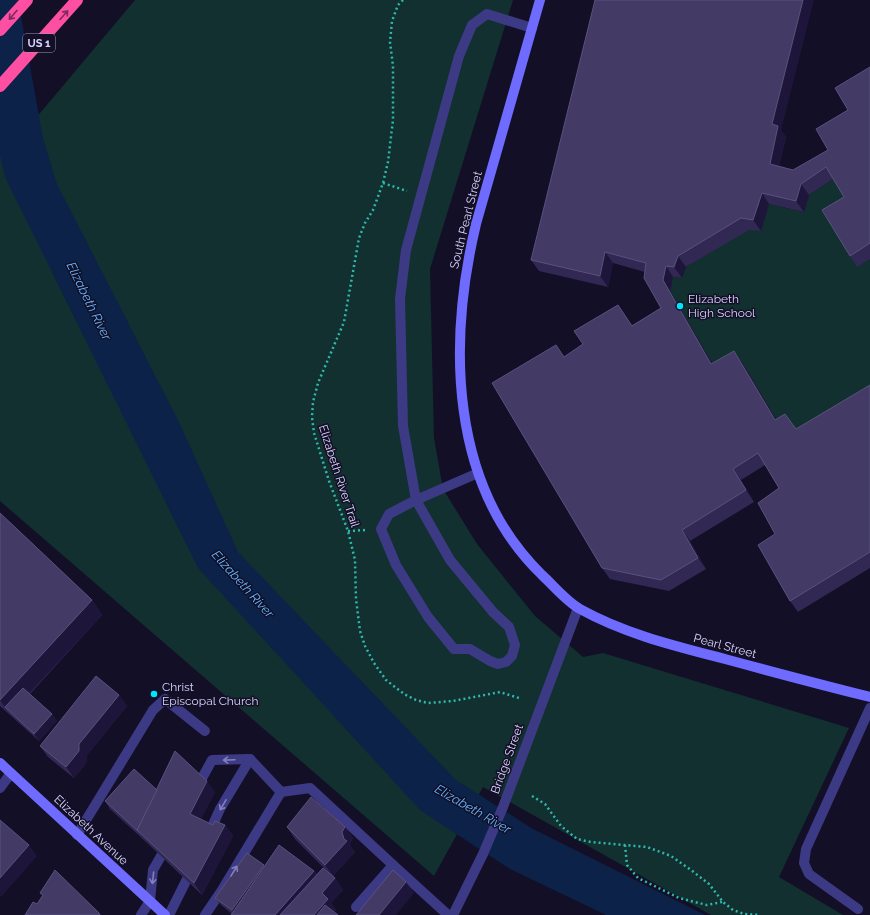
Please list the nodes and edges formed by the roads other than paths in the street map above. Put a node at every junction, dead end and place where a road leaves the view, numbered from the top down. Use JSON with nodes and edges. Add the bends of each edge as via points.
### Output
{"nodes":[{"id":1,"x":27,"y":0,"type":"edge"},
{"id":2,"x":77,"y":0,"type":"edge"},
{"id":3,"x":540,"y":0,"type":"edge"},
{"id":4,"x":532,"y":28,"type":"junction"},
{"id":5,"x":0,"y":30,"type":"edge"},
{"id":6,"x":0,"y":86,"type":"edge"},
{"id":7,"x":478,"y":473,"type":"junction"},
{"id":8,"x":416,"y":500,"type":"junction"},
{"id":9,"x":578,"y":608,"type":"junction"},
{"id":10,"x":870,"y":697,"type":"edge"},
{"id":11,"x":870,"y":708,"type":"edge"},
{"id":12,"x":205,"y":731,"type":"dead end"},
{"id":13,"x":250,"y":759,"type":"junction"},
{"id":14,"x":0,"y":763,"type":"edge"},
{"id":15,"x":11,"y":773,"type":"junction"},
{"id":16,"x":201,"y":780,"type":"edge"},
{"id":17,"x":0,"y":788,"type":"edge"},
{"id":18,"x":281,"y":792,"type":"junction"},
{"id":19,"x":210,"y":831,"type":"edge"},
{"id":20,"x":77,"y":835,"type":"junction"},
{"id":21,"x":161,"y":856,"type":"edge"},
{"id":22,"x":393,"y":865,"type":"junction"},
{"id":23,"x":187,"y":879,"type":"edge"},
{"id":24,"x":150,"y":901,"type":"junction"},
{"id":25,"x":356,"y":907,"type":"dead end"},
{"id":26,"x":858,"y":909,"type":"dead end"},
{"id":27,"x":141,"y":915,"type":"edge"},
{"id":28,"x":165,"y":915,"type":"edge"},
{"id":29,"x":169,"y":915,"type":"edge"},
{"id":30,"x":205,"y":915,"type":"edge"},
{"id":31,"x":448,"y":915,"type":"edge"},
{"id":32,"x":453,"y":915,"type":"edge"}],
"edges":[{"from":1,"to":5,"type":"highway","one_way":true},
{"from":6,"to":2,"type":"highway","number":"US 1","one_way":true},
{"from":3,"to":4,"type":"street","name":"South Pearl Street"},
{"from":4,"to":7,"type":"street","name":"South Pearl Street","via":[[476,224],[464,290],[460,349],[461,388],[469,440]]},
{"from":4,"to":8,"type":"street","via":[[487,14],[472,25],[459,56],[406,250],[400,299],[403,426]]},
{"from":7,"to":8,"type":"street"},
{"from":7,"to":9,"type":"street","name":"South Pearl Street","via":[[498,518],[514,543],[536,569]]},
{"from":8,"to":8,"type":"street","via":[[450,560],[493,612],[509,627],[515,644],[512,656],[506,662],[498,664],[470,649],[454,649],[428,617],[396,565],[381,529],[389,514]]},
{"from":9,"to":10,"type":"street","name":"Pearl Street","via":[[622,630],[666,644]]},
{"from":9,"to":32,"type":"street","name":"Bridge Street","via":[[503,807]]},
{"from":11,"to":26,"type":"street","via":[[806,849],[804,863],[809,874]]},
{"from":12,"to":20,"type":"street","via":[[165,699],[153,710]]},
{"from":13,"to":16,"type":"street","one_way":true,"via":[[212,760]]},
{"from":13,"to":18,"type":"street"},
{"from":13,"to":19,"type":"street","one_way":true},
{"from":14,"to":15,"type":"street","name":"Elizabeth Avenue"},
{"from":15,"to":17,"type":"street"},
{"from":15,"to":20,"type":"street","name":"Elizabeth Avenue"},
{"from":18,"to":22,"type":"street","via":[[310,788]]},
{"from":30,"to":18,"type":"street","one_way":true},
{"from":20,"to":24,"type":"street","name":"Elizabeth Avenue"},
{"from":21,"to":24,"type":"street","one_way":true,"via":[[153,870]]},
{"from":22,"to":25,"type":"street"},
{"from":22,"to":31,"type":"street"},
{"from":23,"to":29,"type":"street"},
{"from":24,"to":27,"type":"street"},
{"from":24,"to":28,"type":"street","name":"Elizabeth Avenue"}]}
